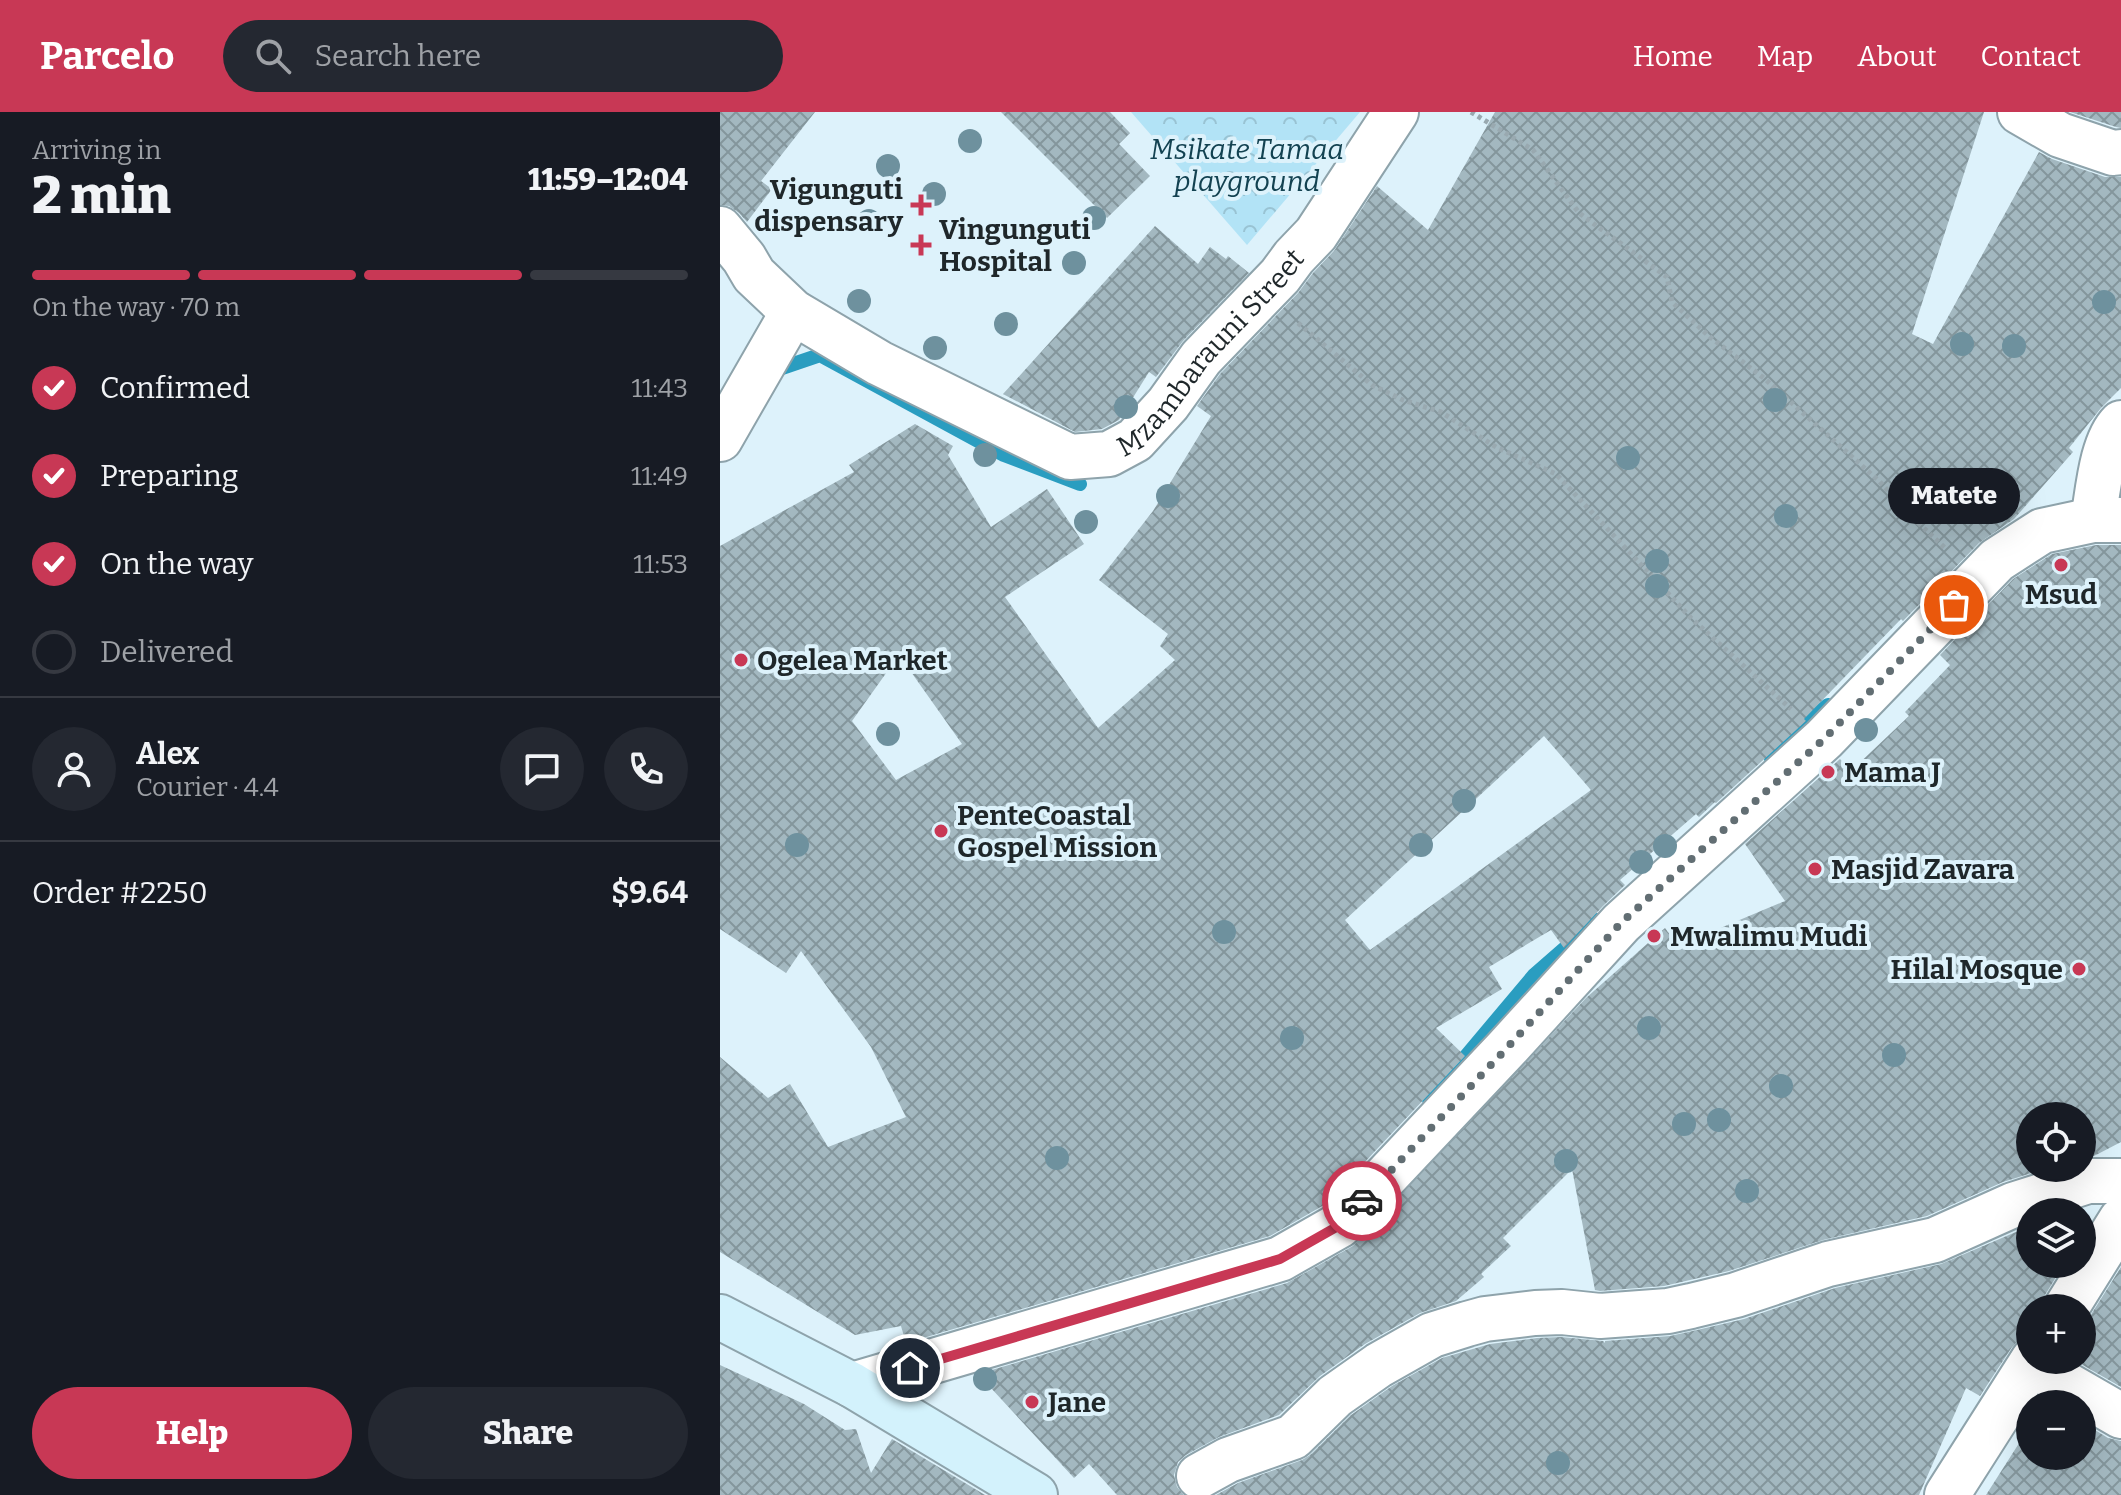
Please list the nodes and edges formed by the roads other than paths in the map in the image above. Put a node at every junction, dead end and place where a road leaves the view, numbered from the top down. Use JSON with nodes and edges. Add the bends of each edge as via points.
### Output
{"nodes":[{"id":1,"x":1396,"y":112,"type":"edge"},
{"id":2,"x":2020,"y":112,"type":"edge"},
{"id":3,"x":2121,"y":152,"type":"edge"},
{"id":4,"x":720,"y":229,"type":"edge"},
{"id":5,"x":793,"y":312,"type":"junction"},
{"id":6,"x":2121,"y":423,"type":"edge"},
{"id":7,"x":720,"y":439,"type":"edge"},
{"id":8,"x":2107,"y":520,"type":"edge"},
{"id":9,"x":2121,"y":1181,"type":"edge"},
{"id":10,"x":2121,"y":1220,"type":"edge"},
{"id":11,"x":2075,"y":1294,"type":"edge"},
{"id":12,"x":720,"y":1317,"type":"edge"},
{"id":13,"x":2024,"y":1374,"type":"edge"},
{"id":14,"x":2052,"y":1374,"type":"edge"},
{"id":15,"x":852,"y":1385,"type":"junction"},
{"id":16,"x":2121,"y":1416,"type":"edge"},
{"id":17,"x":1199,"y":1476,"type":"dead end"},
{"id":18,"x":1035,"y":1495,"type":"edge"},
{"id":19,"x":1947,"y":1495,"type":"edge"}],
"edges":[{"from":1,"to":5,"type":"street","name":"Mzambarauni Street","via":[[1316,234],[1201,358],[1135,440],[1109,454],[1070,457],[1051,449],[879,363]]},
{"from":2,"to":3,"type":"street","via":[[2060,135]]},
{"from":4,"to":5,"type":"street","name":"Mzambarauni Street","via":[[754,275]]},
{"from":5,"to":7,"type":"street"},
{"from":6,"to":8,"type":"street","via":[[2107,447]]},
{"from":8,"to":15,"type":"street","via":[[2042,531],[1997,560],[1824,739],[1621,923],[1340,1225],[1280,1259]]},
{"from":9,"to":17,"type":"street","via":[[2088,1181],[2013,1205],[1935,1240],[1828,1264],[1691,1306],[1600,1316],[1535,1313],[1485,1319],[1432,1335],[1335,1396],[1293,1437]]},
{"from":10,"to":11,"type":"street"},
{"from":12,"to":15,"type":"main road"},
{"from":13,"to":19,"type":"street"},
{"from":14,"to":16,"type":"street"},
{"from":15,"to":18,"type":"main road"}]}
